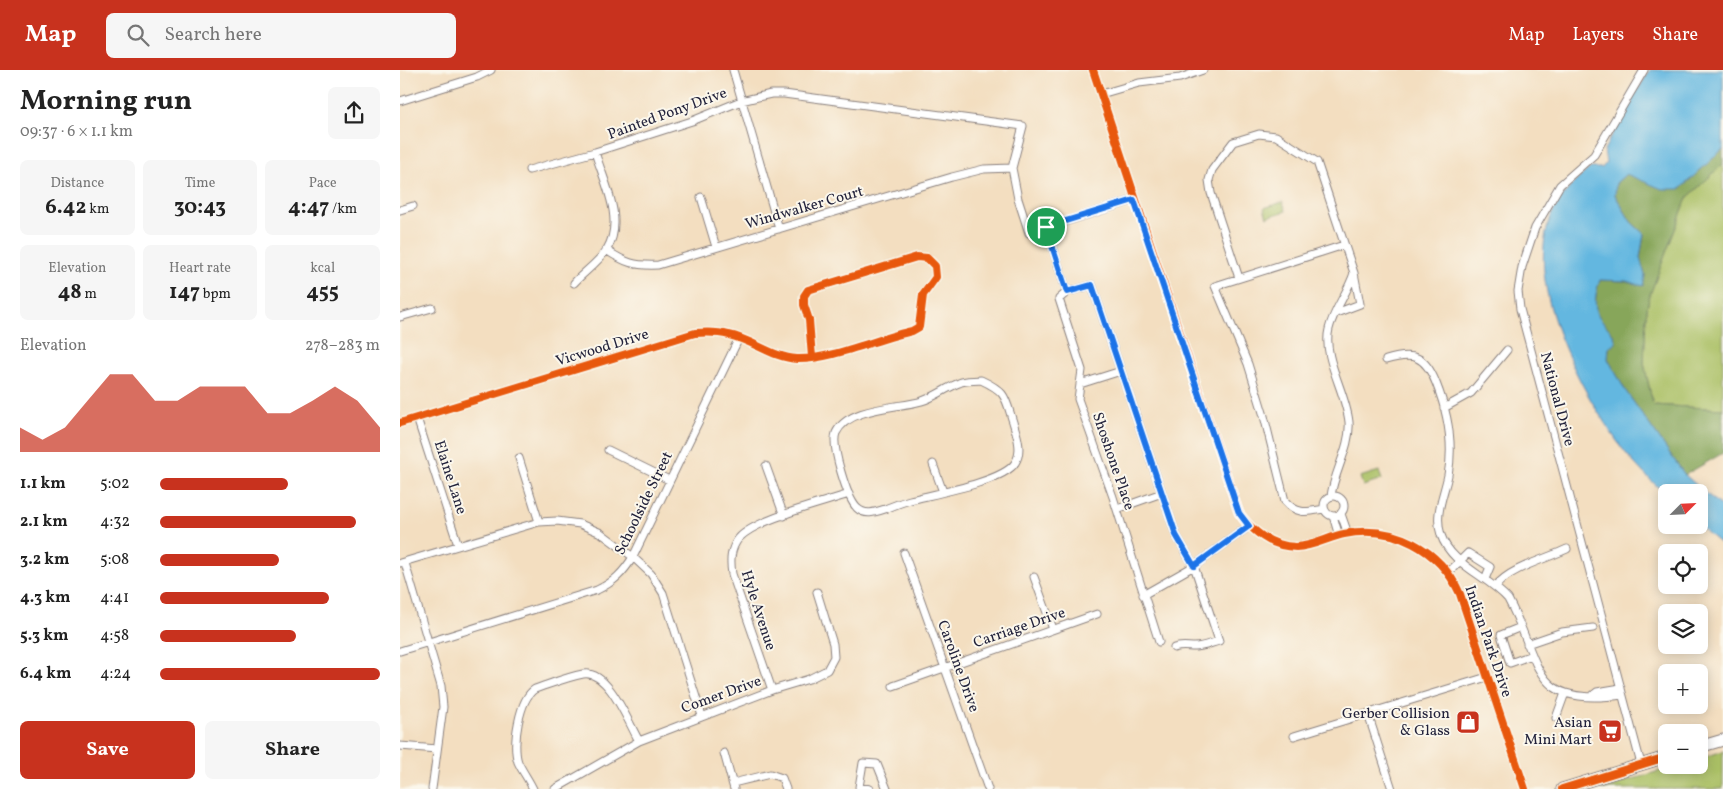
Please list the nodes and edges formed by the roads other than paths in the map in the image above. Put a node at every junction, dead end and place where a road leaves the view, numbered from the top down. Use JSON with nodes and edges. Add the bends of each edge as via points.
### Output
{"nodes":[{"id":1,"x":491,"y":70,"type":"edge"},
{"id":2,"x":734,"y":70,"type":"edge"},
{"id":3,"x":1093,"y":70,"type":"edge"},
{"id":4,"x":1203,"y":70,"type":"edge"},
{"id":5,"x":1644,"y":70,"type":"edge"},
{"id":6,"x":1178,"y":74,"type":"edge"},
{"id":7,"x":1100,"y":94,"type":"junction"},
{"id":8,"x":742,"y":100,"type":"junction"},
{"id":9,"x":400,"y":101,"type":"edge"},
{"id":10,"x":595,"y":152,"type":"junction"},
{"id":11,"x":1012,"y":168,"type":"junction"},
{"id":12,"x":529,"y":170,"type":"dead end"},
{"id":13,"x":702,"y":197,"type":"dead end"},
{"id":14,"x":1134,"y":200,"type":"junction"},
{"id":15,"x":413,"y":206,"type":"dead end"},
{"id":16,"x":400,"y":210,"type":"edge"},
{"id":17,"x":1046,"y":227,"type":"junction"},
{"id":18,"x":779,"y":228,"type":"junction"},
{"id":19,"x":1344,"y":245,"type":"junction"},
{"id":20,"x":716,"y":247,"type":"junction"},
{"id":21,"x":606,"y":250,"type":"junction"},
{"id":22,"x":1354,"y":272,"type":"junction"},
{"id":23,"x":1239,"y":278,"type":"junction"},
{"id":24,"x":574,"y":282,"type":"dead end"},
{"id":25,"x":1067,"y":292,"type":"junction"},
{"id":26,"x":432,"y":308,"type":"dead end"},
{"id":27,"x":1336,"y":313,"type":"junction"},
{"id":28,"x":400,"y":317,"type":"edge"},
{"id":29,"x":739,"y":338,"type":"junction"},
{"id":30,"x":1507,"y":350,"type":"dead end"},
{"id":31,"x":812,"y":357,"type":"junction"},
{"id":32,"x":1386,"y":360,"type":"dead end"},
{"id":33,"x":1121,"y":370,"type":"junction"},
{"id":34,"x":1080,"y":384,"type":"junction"},
{"id":35,"x":1444,"y":408,"type":"junction"},
{"id":36,"x":417,"y":418,"type":"junction"},
{"id":37,"x":400,"y":424,"type":"edge"},
{"id":38,"x":608,"y":450,"type":"dead end"},
{"id":39,"x":519,"y":458,"type":"dead end"},
{"id":40,"x":933,"y":464,"type":"dead end"},
{"id":41,"x":766,"y":466,"type":"dead end"},
{"id":42,"x":669,"y":480,"type":"junction"},
{"id":43,"x":943,"y":492,"type":"junction"},
{"id":44,"x":1162,"y":493,"type":"junction"},
{"id":45,"x":849,"y":494,"type":"junction"},
{"id":46,"x":1331,"y":496,"type":"junction"},
{"id":47,"x":1117,"y":509,"type":"junction"},
{"id":48,"x":1324,"y":509,"type":"junction"},
{"id":49,"x":1337,"y":515,"type":"junction"},
{"id":50,"x":784,"y":516,"type":"junction"},
{"id":51,"x":539,"y":522,"type":"junction"},
{"id":52,"x":1249,"y":526,"type":"junction"},
{"id":53,"x":1348,"y":534,"type":"junction"},
{"id":54,"x":1339,"y":536,"type":"junction"},
{"id":55,"x":458,"y":545,"type":"junction"},
{"id":56,"x":1567,"y":549,"type":"dead end"},
{"id":57,"x":904,"y":553,"type":"dead end"},
{"id":58,"x":633,"y":557,"type":"junction"},
{"id":59,"x":1460,"y":561,"type":"junction"},
{"id":60,"x":402,"y":563,"type":"edge"},
{"id":61,"x":1194,"y":566,"type":"junction"},
{"id":62,"x":1449,"y":572,"type":"junction"},
{"id":63,"x":1034,"y":577,"type":"dead end"},
{"id":64,"x":1485,"y":579,"type":"junction"},
{"id":65,"x":1496,"y":586,"type":"junction"},
{"id":66,"x":816,"y":592,"type":"dead end"},
{"id":67,"x":1142,"y":595,"type":"junction"},
{"id":68,"x":1097,"y":614,"type":"dead end"},
{"id":69,"x":1521,"y":627,"type":"junction"},
{"id":70,"x":1593,"y":628,"type":"dead end"},
{"id":71,"x":1053,"y":629,"type":"junction"},
{"id":72,"x":1159,"y":642,"type":"dead end"},
{"id":73,"x":428,"y":643,"type":"junction"},
{"id":74,"x":1528,"y":644,"type":"junction"},
{"id":75,"x":1174,"y":648,"type":"dead end"},
{"id":76,"x":400,"y":651,"type":"edge"},
{"id":77,"x":1532,"y":655,"type":"junction"},
{"id":78,"x":944,"y":668,"type":"junction"},
{"id":79,"x":1487,"y":677,"type":"junction"},
{"id":80,"x":893,"y":686,"type":"dead end"},
{"id":81,"x":772,"y":690,"type":"junction"},
{"id":82,"x":1622,"y":691,"type":"junction"},
{"id":83,"x":1565,"y":693,"type":"junction"},
{"id":84,"x":1368,"y":714,"type":"junction"},
{"id":85,"x":702,"y":716,"type":"junction"},
{"id":86,"x":1556,"y":718,"type":"dead end"},
{"id":87,"x":1294,"y":736,"type":"dead end"},
{"id":88,"x":1723,"y":740,"type":"edge"},
{"id":89,"x":639,"y":741,"type":"junction"},
{"id":90,"x":1708,"y":744,"type":"edge"},
{"id":91,"x":400,"y":746,"type":"edge"},
{"id":92,"x":437,"y":749,"type":"junction"},
{"id":93,"x":724,"y":753,"type":"dead end"},
{"id":94,"x":1658,"y":759,"type":"edge"},
{"id":95,"x":1641,"y":764,"type":"junction"},
{"id":96,"x":734,"y":786,"type":"edge"},
{"id":97,"x":432,"y":789,"type":"edge"},
{"id":98,"x":533,"y":789,"type":"edge"},
{"id":99,"x":555,"y":789,"type":"edge"},
{"id":100,"x":786,"y":789,"type":"edge"},
{"id":101,"x":870,"y":789,"type":"edge"},
{"id":102,"x":887,"y":789,"type":"edge"},
{"id":103,"x":988,"y":789,"type":"edge"},
{"id":104,"x":1392,"y":789,"type":"edge"},
{"id":105,"x":1524,"y":789,"type":"edge"},
{"id":106,"x":1562,"y":789,"type":"edge"}],
"edges":[{"from":1,"to":9,"type":"street"},
{"from":2,"to":8,"type":"street"},
{"from":3,"to":7,"type":"street","name":"Indian Park Drive"},
{"from":4,"to":6,"type":"street"},
{"from":5,"to":82,"type":"street","name":"National Drive","via":[[1594,155],[1560,185],[1534,228],[1518,291],[1520,309]]},
{"from":6,"to":7,"type":"street"},
{"from":7,"to":14,"type":"street","name":"Indian Park Drive"},
{"from":8,"to":10,"type":"street","name":"Painted Pony Drive","via":[[692,121]]},
{"from":8,"to":11,"type":"street","name":"Painted Pony Drive","via":[[784,94],[1023,126]]},
{"from":8,"to":18,"type":"street"},
{"from":10,"to":12,"type":"street","name":"Painted Pony Drive"},
{"from":10,"to":21,"type":"street","via":[[614,213],[614,232]]},
{"from":11,"to":17,"type":"street","via":[[1029,233]]},
{"from":11,"to":18,"type":"street","name":"Windwalker Court","via":[[984,169],[952,177]]},
{"from":13,"to":20,"type":"street"},
{"from":14,"to":17,"type":"street"},
{"from":14,"to":52,"type":"street","name":"Indian Park Drive","via":[[1239,513]]},
{"from":15,"to":16,"type":"street"},
{"from":17,"to":25,"type":"street"},
{"from":18,"to":20,"type":"street","name":"Windwalker Court"},
{"from":19,"to":22,"type":"street"},
{"from":19,"to":23,"type":"street"},
{"from":19,"to":23,"type":"street","via":[[1318,162],[1276,136],[1259,134],[1245,138],[1233,142],[1226,149],[1209,180]]},
{"from":20,"to":21,"type":"street","name":"Windwalker Court","via":[[658,265],[637,266]]},
{"from":21,"to":24,"type":"street"},
{"from":22,"to":27,"type":"street"},
{"from":22,"to":27,"type":"street","via":[[1360,304]]},
{"from":23,"to":48,"type":"street","via":[[1215,286],[1250,372],[1285,501],[1302,513]]},
{"from":25,"to":33,"type":"street","via":[[1092,285]]},
{"from":25,"to":34,"type":"street","name":"Shoshone Place","via":[[1058,299],[1082,370]]},
{"from":26,"to":28,"type":"street"},
{"from":27,"to":46,"type":"street","via":[[1329,328],[1328,348],[1349,423]]},
{"from":29,"to":31,"type":"street","name":"Vicwood Drive","via":[[785,356],[797,359]]},
{"from":29,"to":36,"type":"street","name":"Vicwood Drive","via":[[716,332],[695,333]]},
{"from":29,"to":42,"type":"street","name":"Schoolside Street"},
{"from":30,"to":35,"type":"street","via":[[1471,393]]},
{"from":31,"to":31,"type":"street","name":"Vicwood Drive","via":[[809,320],[804,304],[808,290],[917,257],[927,258],[935,266],[936,276],[924,295],[919,327]]},
{"from":32,"to":35,"type":"street","via":[[1400,355],[1415,356],[1423,361],[1432,375]]},
{"from":33,"to":34,"type":"street"},
{"from":33,"to":44,"type":"street"},
{"from":34,"to":47,"type":"street","name":"Shoshone Place","via":[[1078,399]]},
{"from":35,"to":59,"type":"street","via":[[1451,438],[1448,475],[1437,517],[1445,546]]},
{"from":36,"to":37,"type":"street","name":"Vicwood Drive"},
{"from":36,"to":55,"type":"street","name":"Elaine Lane"},
{"from":38,"to":42,"type":"street"},
{"from":39,"to":51,"type":"street"},
{"from":40,"to":43,"type":"street"},
{"from":41,"to":50,"type":"street"},
{"from":42,"to":58,"type":"street","name":"Schoolside Street"},
{"from":43,"to":45,"type":"street","via":[[866,513],[857,508]]},
{"from":43,"to":45,"type":"street","via":[[1004,474],[1015,463],[1020,450],[1007,402],[999,388],[981,380],[960,382],[920,401],[868,411],[847,420],[836,432],[834,442]]},
{"from":44,"to":47,"type":"street"},
{"from":44,"to":61,"type":"street","via":[[1176,535]]},
{"from":45,"to":50,"type":"street","name":"Hyle Avenue"},
{"from":46,"to":48,"type":"street","via":[[1325,501]]},
{"from":46,"to":49,"type":"street","via":[[1342,500],[1344,507]]},
{"from":47,"to":67,"type":"street","name":"Shoshone Place"},
{"from":48,"to":49,"type":"street"},
{"from":49,"to":53,"type":"street"},
{"from":49,"to":54,"type":"street"},
{"from":50,"to":81,"type":"street","name":"Hyle Avenue","via":[[747,531],[738,539],[730,562]]},
{"from":51,"to":55,"type":"street"},
{"from":51,"to":58,"type":"street","via":[[580,524],[601,533]]},
{"from":52,"to":54,"type":"street","name":"Indian Park Drive","via":[[1270,542],[1296,547]]},
{"from":52,"to":61,"type":"street"},
{"from":53,"to":54,"type":"street","name":"Indian Park Drive"},
{"from":53,"to":62,"type":"street","name":"Indian Park Drive","via":[[1363,531],[1399,536],[1437,559]]},
{"from":55,"to":60,"type":"street"},
{"from":56,"to":65,"type":"street","via":[[1513,572]]},
{"from":57,"to":78,"type":"street","name":"Caroline Drive"},
{"from":58,"to":73,"type":"street","name":"Schoolside Street","via":[[623,573],[597,590]]},
{"from":58,"to":85,"type":"street","via":[[651,574],[662,593]]},
{"from":59,"to":62,"type":"street"},
{"from":59,"to":64,"type":"street"},
{"from":59,"to":64,"type":"street","via":[[1468,553],[1490,568]]},
{"from":60,"to":73,"type":"street"},
{"from":61,"to":67,"type":"street"},
{"from":61,"to":75,"type":"street","via":[[1219,641]]},
{"from":62,"to":79,"type":"street","name":"Indian Park Drive","via":[[1460,594]]},
{"from":63,"to":71,"type":"street"},
{"from":64,"to":65,"type":"street"},
{"from":65,"to":69,"type":"street","via":[[1508,599]]},
{"from":66,"to":81,"type":"street","name":"Comer Drive","via":[[833,644],[834,657],[827,670]]},
{"from":67,"to":72,"type":"street","name":"Shoshone Place"},
{"from":68,"to":71,"type":"street","name":"Carriage Drive"},
{"from":69,"to":74,"type":"street"},
{"from":69,"to":77,"type":"street","via":[[1501,635],[1510,663]]},
{"from":70,"to":74,"type":"street","via":[[1562,632]]},
{"from":71,"to":78,"type":"street","name":"Carriage Drive"},
{"from":73,"to":76,"type":"street","name":"Schoolside Street"},
{"from":73,"to":92,"type":"street","via":[[441,686],[443,706]]},
{"from":74,"to":77,"type":"street"},
{"from":77,"to":83,"type":"street","via":[[1539,673],[1549,685]]},
{"from":78,"to":80,"type":"street","name":"Carriage Drive"},
{"from":78,"to":103,"type":"street","name":"Caroline Drive"},
{"from":79,"to":84,"type":"street"},
{"from":79,"to":105,"type":"street","name":"Indian Park Drive"},
{"from":81,"to":85,"type":"street","name":"Comer Drive"},
{"from":82,"to":83,"type":"street","via":[[1597,692],[1592,696]]},
{"from":82,"to":95,"type":"street","name":"National Drive"},
{"from":83,"to":86,"type":"street"},
{"from":84,"to":87,"type":"street"},
{"from":84,"to":104,"type":"street"},
{"from":85,"to":89,"type":"street","name":"Comer Drive"},
{"from":88,"to":90,"type":"highway"},
{"from":89,"to":98,"type":"street","via":[[607,683],[596,675],[584,673],[535,689],[528,693],[521,711],[516,752]]},
{"from":89,"to":99,"type":"street","name":"Comer Drive"},
{"from":91,"to":92,"type":"street"},
{"from":92,"to":97,"type":"street"},
{"from":93,"to":96,"type":"street"},
{"from":94,"to":95,"type":"highway"},
{"from":95,"to":106,"type":"highway"},
{"from":96,"to":100,"type":"street","via":[[774,774],[782,778]]},
{"from":101,"to":102,"type":"street","via":[[859,787],[863,763],[877,764]]}]}
